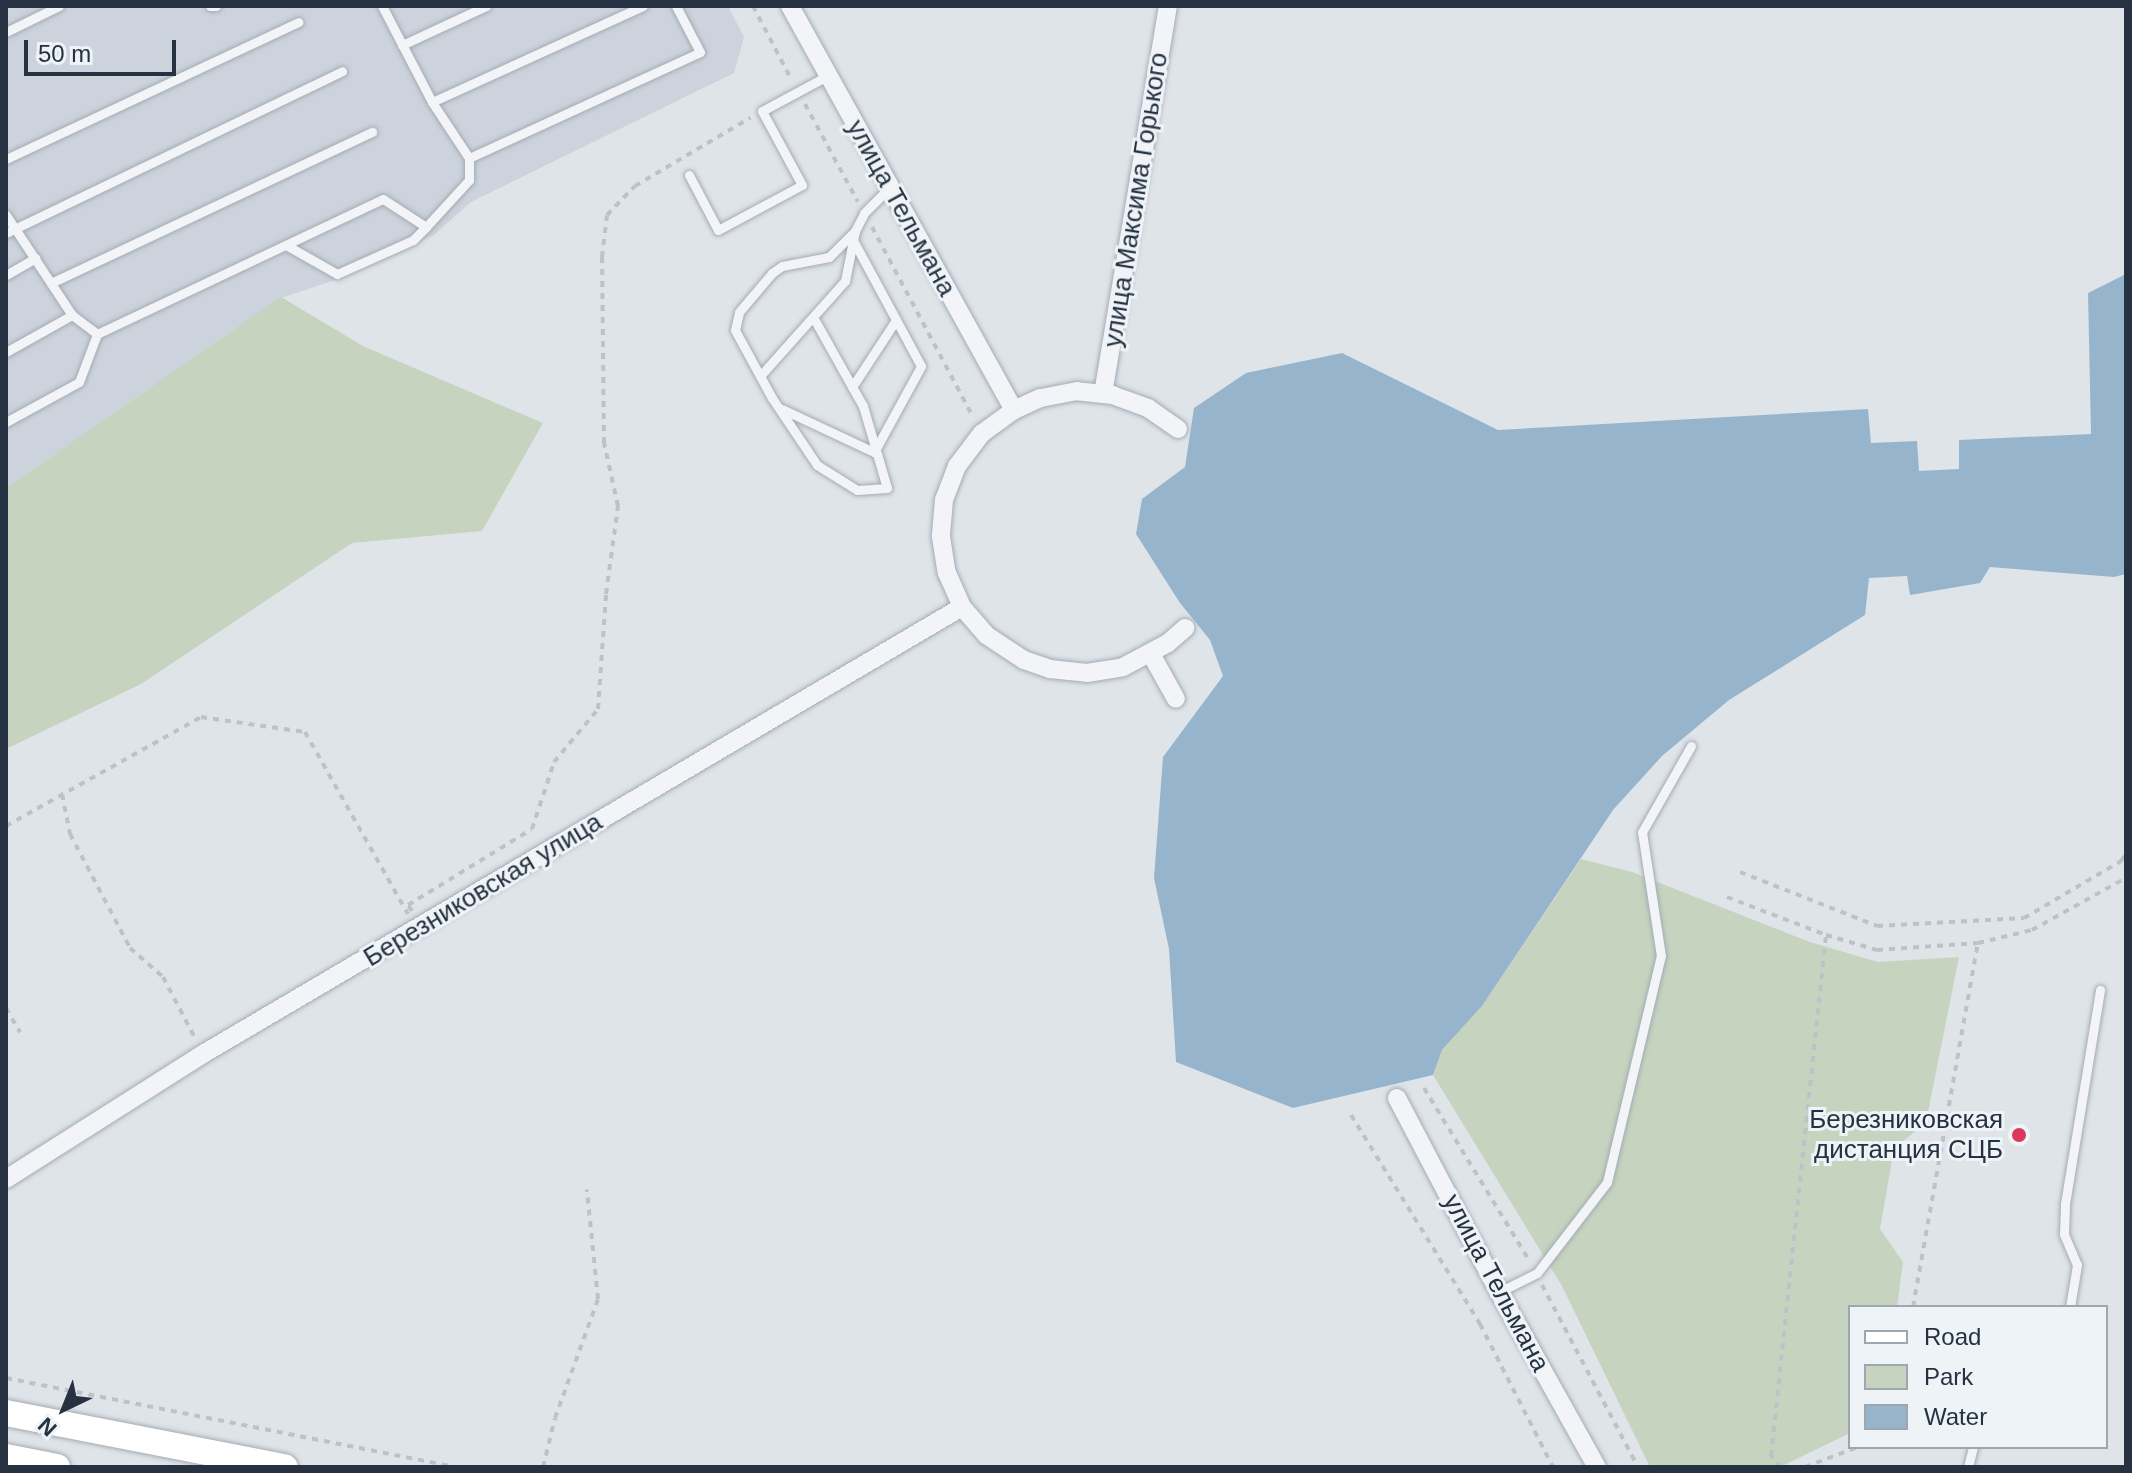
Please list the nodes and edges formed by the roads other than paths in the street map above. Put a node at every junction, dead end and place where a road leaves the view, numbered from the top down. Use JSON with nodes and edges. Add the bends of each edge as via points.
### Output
{"nodes":[{"id":1,"x":59,"y":6,"type":"edge"},
{"id":2,"x":382,"y":6,"type":"edge"},
{"id":3,"x":486,"y":6,"type":"edge"},
{"id":4,"x":643,"y":6,"type":"edge"},
{"id":5,"x":676,"y":6,"type":"edge"},
{"id":6,"x":790,"y":6,"type":"edge"},
{"id":7,"x":1168,"y":6,"type":"edge"},
{"id":8,"x":298,"y":22,"type":"dead end"},
{"id":9,"x":6,"y":32,"type":"edge"},
{"id":10,"x":402,"y":45,"type":"junction"},
{"id":11,"x":342,"y":71,"type":"dead end"},
{"id":12,"x":829,"y":75,"type":"junction"},
{"id":13,"x":432,"y":102,"type":"junction"},
{"id":14,"x":372,"y":132,"type":"dead end"},
{"id":15,"x":469,"y":158,"type":"junction"},
{"id":16,"x":6,"y":159,"type":"edge"},
{"id":17,"x":689,"y":175,"type":"dead end"},
{"id":18,"x":889,"y":188,"type":"junction"},
{"id":19,"x":6,"y":215,"type":"edge"},
{"id":20,"x":426,"y":227,"type":"junction"},
{"id":21,"x":10,"y":231,"type":"edge"},
{"id":22,"x":854,"y":236,"type":"junction"},
{"id":23,"x":286,"y":245,"type":"junction"},
{"id":24,"x":35,"y":258,"type":"junction"},
{"id":25,"x":6,"y":275,"type":"edge"},
{"id":26,"x":51,"y":283,"type":"junction"},
{"id":27,"x":72,"y":315,"type":"junction"},
{"id":28,"x":813,"y":317,"type":"junction"},
{"id":29,"x":896,"y":320,"type":"junction"},
{"id":30,"x":97,"y":334,"type":"junction"},
{"id":31,"x":6,"y":352,"type":"edge"},
{"id":32,"x":760,"y":376,"type":"junction"},
{"id":33,"x":852,"y":387,"type":"junction"},
{"id":34,"x":1103,"y":394,"type":"junction"},
{"id":35,"x":779,"y":408,"type":"junction"},
{"id":36,"x":1014,"y":410,"type":"junction"},
{"id":37,"x":6,"y":422,"type":"edge"},
{"id":38,"x":1178,"y":429,"type":"dead end"},
{"id":39,"x":874,"y":452,"type":"junction"},
{"id":40,"x":962,"y":607,"type":"junction"},
{"id":41,"x":1185,"y":628,"type":"dead end"},
{"id":42,"x":1151,"y":654,"type":"junction"},
{"id":43,"x":1176,"y":699,"type":"dead end"},
{"id":44,"x":1691,"y":746,"type":"dead end"},
{"id":45,"x":2100,"y":990,"type":"dead end"},
{"id":46,"x":1397,"y":1098,"type":"dead end"},
{"id":47,"x":6,"y":1179,"type":"edge"},
{"id":48,"x":1499,"y":1292,"type":"junction"},
{"id":49,"x":2070,"y":1305,"type":"edge"},
{"id":50,"x":6,"y":1413,"type":"edge"},
{"id":51,"x":6,"y":1457,"type":"edge"},
{"id":52,"x":57,"y":1467,"type":"edge"},
{"id":53,"x":285,"y":1467,"type":"edge"},
{"id":54,"x":1597,"y":1467,"type":"edge"}],
"edges":[{"from":1,"to":9,"type":"lane"},
{"from":2,"to":10,"type":"lane"},
{"from":3,"to":10,"type":"lane"},
{"from":4,"to":13,"type":"lane"},
{"from":5,"to":15,"type":"lane","via":[[700,52]]},
{"from":6,"to":12,"type":"street","name":"улица Тельмана"},
{"from":7,"to":34,"type":"street","name":"улица Максима Горького"},
{"from":8,"to":16,"type":"lane"},
{"from":10,"to":13,"type":"lane"},
{"from":11,"to":21,"type":"lane"},
{"from":12,"to":17,"type":"lane","via":[[762,111],[802,185],[718,230]]},
{"from":12,"to":18,"type":"street","name":"улица Тельмана"},
{"from":13,"to":15,"type":"lane"},
{"from":14,"to":26,"type":"lane"},
{"from":15,"to":20,"type":"lane","via":[[469,180]]},
{"from":18,"to":22,"type":"lane","via":[[864,213]]},
{"from":18,"to":36,"type":"street","name":"улица Тельмана"},
{"from":19,"to":21,"type":"lane"},
{"from":20,"to":23,"type":"lane","via":[[383,199]]},
{"from":20,"to":23,"type":"lane","via":[[413,240],[337,274]]},
{"from":21,"to":24,"type":"lane"},
{"from":22,"to":28,"type":"lane","via":[[845,281]]},
{"from":22,"to":29,"type":"lane"},
{"from":22,"to":32,"type":"lane","via":[[829,257],[782,266],[739,312],[735,330]]},
{"from":23,"to":30,"type":"lane"},
{"from":24,"to":25,"type":"lane"},
{"from":24,"to":26,"type":"lane"},
{"from":26,"to":27,"type":"lane"},
{"from":27,"to":30,"type":"lane"},
{"from":27,"to":31,"type":"lane"},
{"from":28,"to":32,"type":"lane"},
{"from":28,"to":33,"type":"lane"},
{"from":29,"to":33,"type":"lane"},
{"from":29,"to":39,"type":"lane","via":[[921,366]]},
{"from":30,"to":37,"type":"lane","via":[[79,382]]},
{"from":32,"to":35,"type":"lane"},
{"from":33,"to":39,"type":"lane","via":[[863,406]]},
{"from":34,"to":36,"type":"street","via":[[1064,393]]},
{"from":34,"to":38,"type":"street","via":[[1148,408]]},
{"from":35,"to":39,"type":"lane"},
{"from":35,"to":39,"type":"lane","via":[[817,465],[857,490],[887,488]]},
{"from":36,"to":40,"type":"street","via":[[974,444],[957,466],[944,500],[941,537],[947,573]]},
{"from":40,"to":42,"type":"street","via":[[986,635],[1016,656],[1050,669],[1087,673],[1123,667]]},
{"from":40,"to":47,"type":"street","name":"Березниковская улица","via":[[203,1054]]},
{"from":41,"to":42,"type":"street"},
{"from":42,"to":43,"type":"street"},
{"from":44,"to":48,"type":"lane","via":[[1642,832],[1661,956],[1607,1182],[1537,1273]]},
{"from":45,"to":49,"type":"lane","via":[[2065,1204],[2064,1234],[2077,1265]]},
{"from":46,"to":48,"type":"street","name":"улица Тельмана"},
{"from":48,"to":54,"type":"street","name":"улица Тельмана"},
{"from":50,"to":53,"type":"main road"},
{"from":51,"to":52,"type":"main road"}]}
